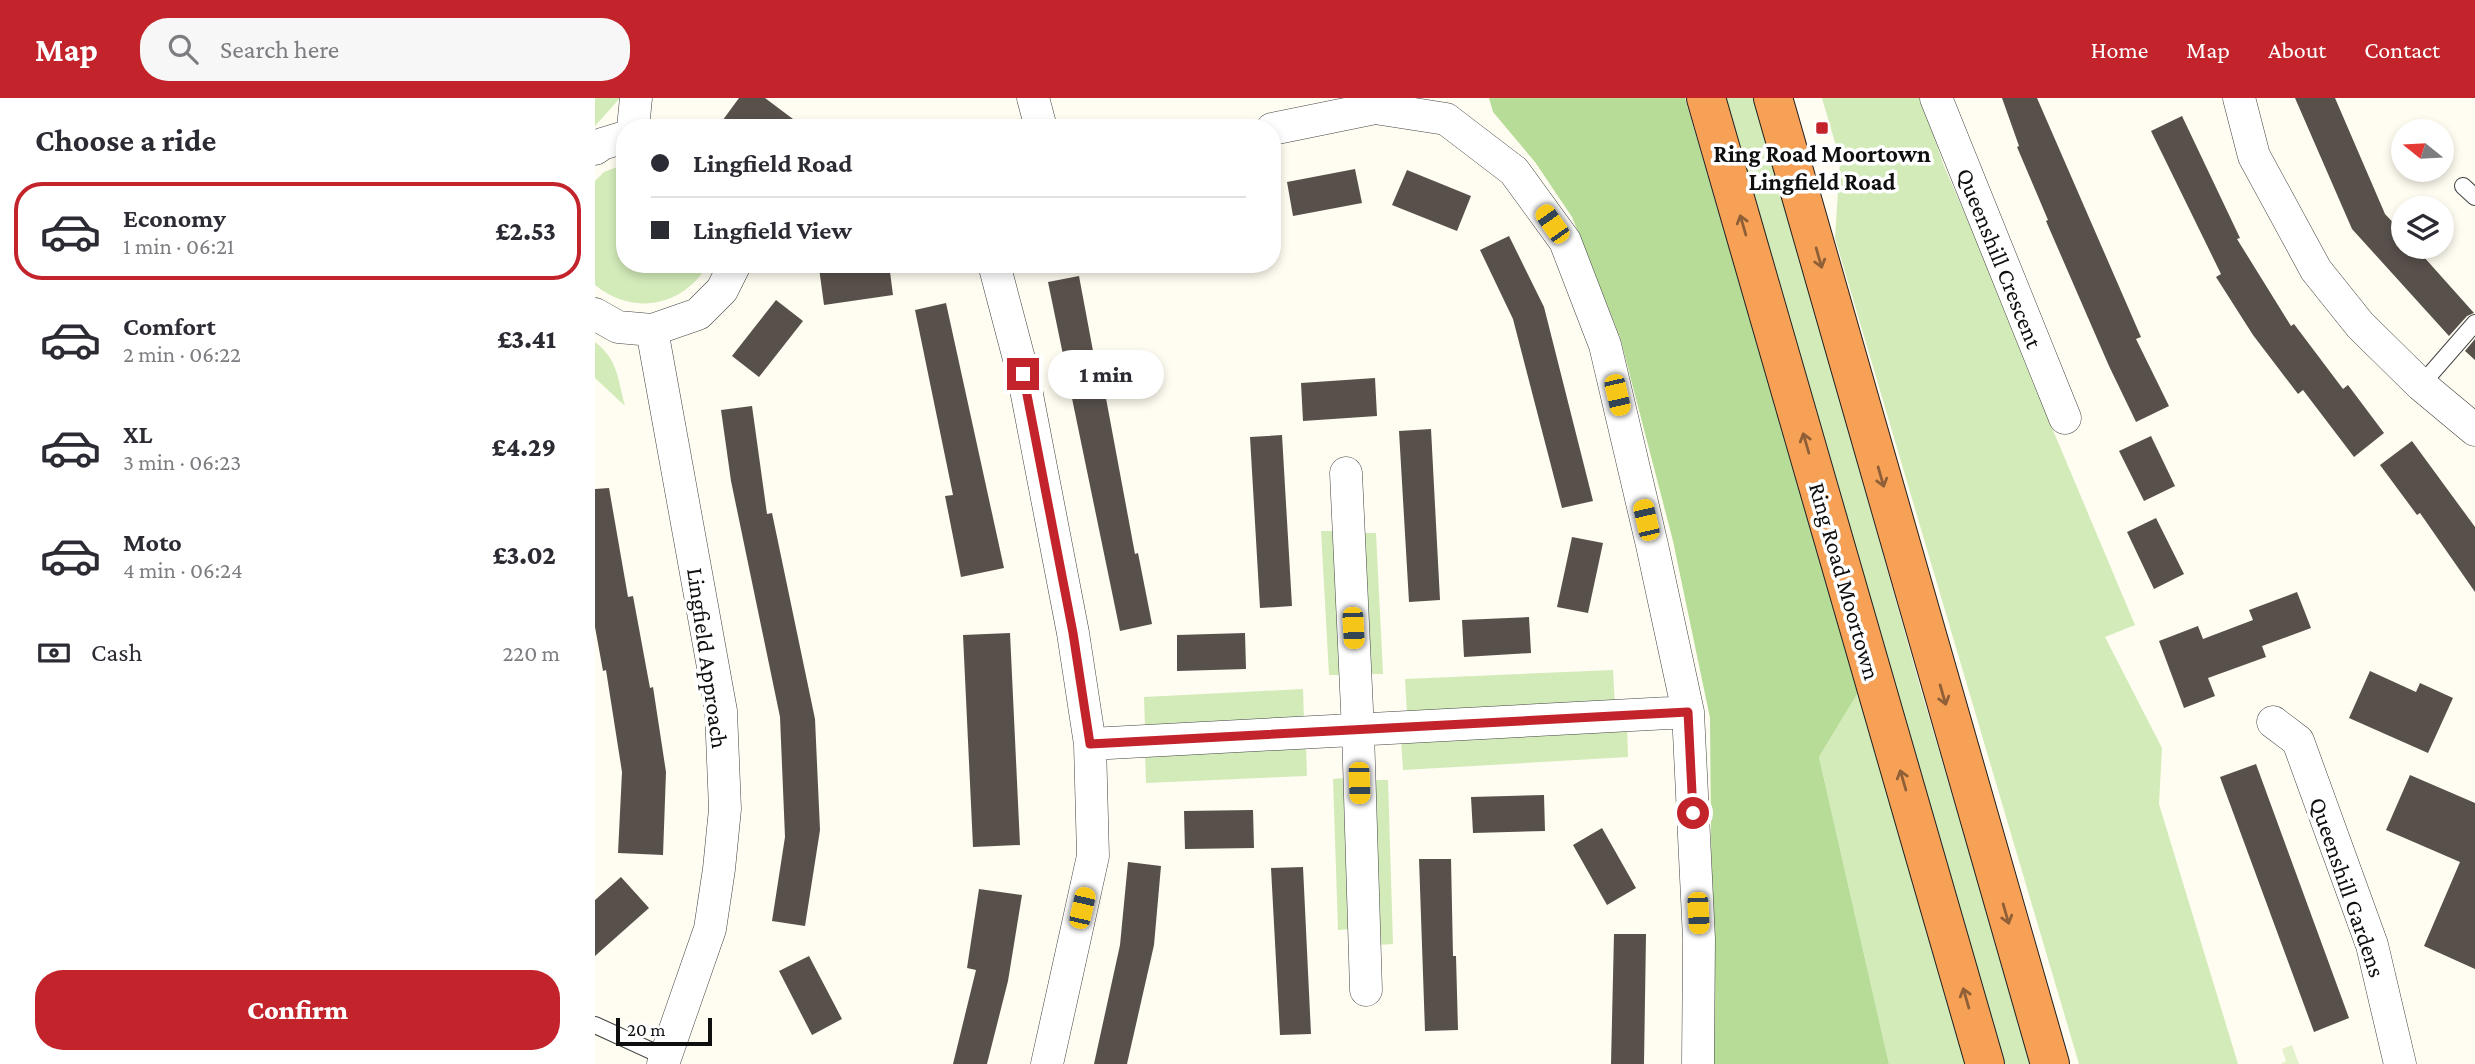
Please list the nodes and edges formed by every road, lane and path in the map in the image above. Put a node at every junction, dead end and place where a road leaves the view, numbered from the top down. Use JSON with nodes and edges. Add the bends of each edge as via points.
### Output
{"nodes":[{"id":1,"x":635,"y":98,"type":"edge"},
{"id":2,"x":1033,"y":98,"type":"edge"},
{"id":3,"x":1706,"y":98,"type":"edge"},
{"id":4,"x":1773,"y":98,"type":"edge"},
{"id":5,"x":1936,"y":98,"type":"edge"},
{"id":6,"x":2239,"y":98,"type":"edge"},
{"id":7,"x":1373,"y":103,"type":"edge"},
{"id":8,"x":634,"y":119,"type":"edge"},
{"id":9,"x":1039,"y":119,"type":"edge"},
{"id":10,"x":1281,"y":127,"type":"edge"},
{"id":11,"x":616,"y":140,"type":"edge"},
{"id":12,"x":595,"y":149,"type":"edge"},
{"id":13,"x":730,"y":273,"type":"edge"},
{"id":14,"x":996,"y":273,"type":"edge"},
{"id":15,"x":595,"y":314,"type":"edge"},
{"id":16,"x":2475,"y":323,"type":"edge"},
{"id":17,"x":652,"y":330,"type":"junction"},
{"id":18,"x":2421,"y":385,"type":"junction"},
{"id":19,"x":2065,"y":418,"type":"dead end"},
{"id":20,"x":2475,"y":430,"type":"edge"},
{"id":21,"x":1346,"y":473,"type":"dead end"},
{"id":22,"x":1688,"y":712,"type":"junction"},
{"id":23,"x":2273,"y":722,"type":"dead end"},
{"id":24,"x":1358,"y":731,"type":"junction"},
{"id":25,"x":1090,"y":744,"type":"junction"},
{"id":26,"x":1366,"y":990,"type":"dead end"},
{"id":27,"x":595,"y":1025,"type":"edge"},
{"id":28,"x":670,"y":1062,"type":"edge"},
{"id":29,"x":1047,"y":1064,"type":"edge"},
{"id":30,"x":1698,"y":1064,"type":"edge"},
{"id":31,"x":1985,"y":1064,"type":"edge"},
{"id":32,"x":2050,"y":1064,"type":"edge"},
{"id":33,"x":2400,"y":1064,"type":"edge"}],
"edges":[{"from":1,"to":8,"type":"street"},
{"from":2,"to":9,"type":"street"},
{"from":31,"to":3,"type":"highway","name":"Ring Road Moortown","one_way":true},
{"from":4,"to":32,"type":"highway","one_way":true},
{"from":5,"to":19,"type":"street","name":"Queenshill Crescent"},
{"from":6,"to":18,"type":"street","via":[[2254,156],[2316,270],[2360,325]]},
{"from":7,"to":10,"type":"street"},
{"from":7,"to":22,"type":"street","via":[[1446,118],[1514,171],[1565,241],[1605,345]]},
{"from":11,"to":12,"type":"street"},
{"from":13,"to":17,"type":"street","via":[[722,290],[698,314]]},
{"from":14,"to":25,"type":"street","via":[[1023,374]]},
{"from":15,"to":17,"type":"street","via":[[618,327]]},
{"from":16,"to":18,"type":"lane"},
{"from":17,"to":28,"type":"street","name":"Lingfield Approach","via":[[721,711],[726,808],[710,929]]},
{"from":18,"to":20,"type":"street"},
{"from":21,"to":24,"type":"street"},
{"from":22,"to":24,"type":"street"},
{"from":22,"to":30,"type":"street","via":[[1699,939]]},
{"from":23,"to":33,"type":"street","name":"Queenshill Gardens","via":[[2298,741],[2372,945]]},
{"from":24,"to":25,"type":"street"},
{"from":24,"to":26,"type":"street"},
{"from":25,"to":29,"type":"street","via":[[1093,856]]},
{"from":27,"to":28,"type":"lane"}]}
